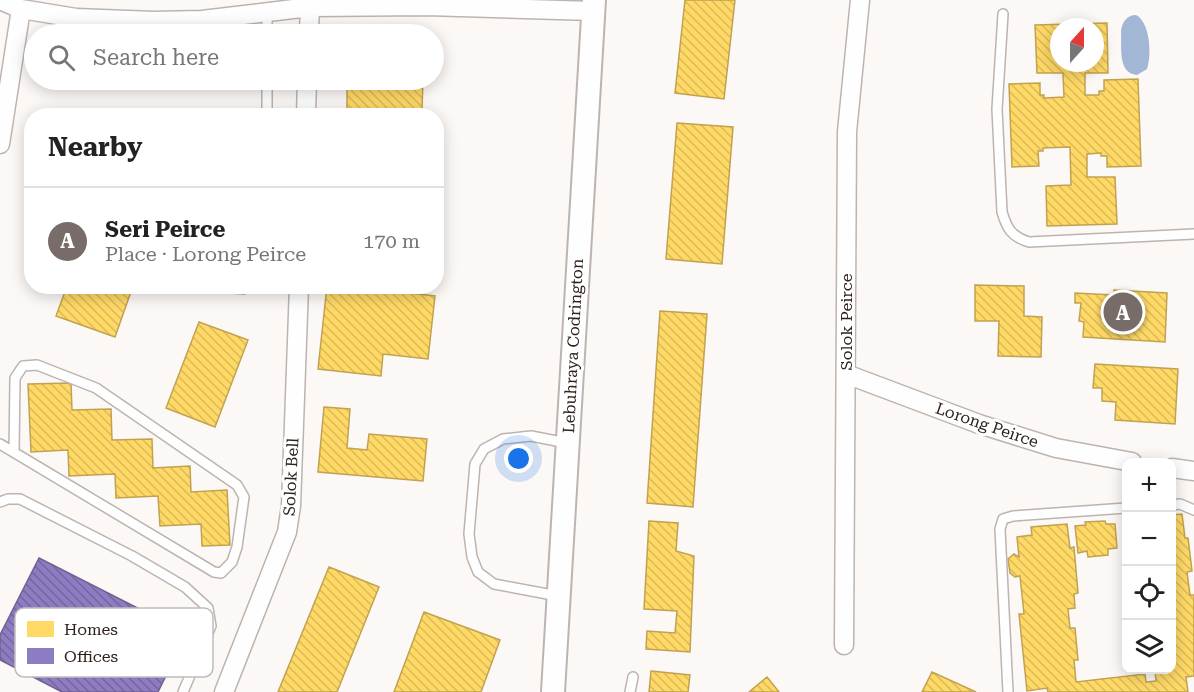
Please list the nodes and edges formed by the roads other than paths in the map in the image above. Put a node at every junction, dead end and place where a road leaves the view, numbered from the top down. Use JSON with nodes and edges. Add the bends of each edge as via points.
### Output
{"nodes":[{"id":1,"x":0,"y":0,"type":"edge"},
{"id":2,"x":860,"y":0,"type":"edge"},
{"id":3,"x":310,"y":4,"type":"edge"},
{"id":4,"x":594,"y":6,"type":"edge"},
{"id":5,"x":21,"y":9,"type":"junction"},
{"id":6,"x":267,"y":12,"type":"junction"},
{"id":7,"x":1003,"y":14,"type":"dead end"},
{"id":8,"x":267,"y":24,"type":"edge"},
{"id":9,"x":309,"y":24,"type":"edge"},
{"id":10,"x":267,"y":90,"type":"edge"},
{"id":11,"x":307,"y":90,"type":"edge"},
{"id":12,"x":267,"y":108,"type":"edge"},
{"id":13,"x":306,"y":108,"type":"edge"},
{"id":14,"x":0,"y":144,"type":"edge"},
{"id":15,"x":1194,"y":234,"type":"edge"},
{"id":16,"x":299,"y":294,"type":"edge"},
{"id":17,"x":846,"y":374,"type":"junction"},
{"id":18,"x":567,"y":443,"type":"junction"},
{"id":19,"x":0,"y":444,"type":"edge"},
{"id":20,"x":14,"y":452,"type":"junction"},
{"id":21,"x":1122,"y":460,"type":"edge"},
{"id":22,"x":1176,"y":469,"type":"edge"},
{"id":23,"x":1194,"y":471,"type":"edge"},
{"id":24,"x":0,"y":502,"type":"edge"},
{"id":25,"x":1176,"y":504,"type":"edge"},
{"id":26,"x":1122,"y":508,"type":"edge"},
{"id":27,"x":1194,"y":510,"type":"edge"},
{"id":28,"x":558,"y":596,"type":"junction"},
{"id":29,"x":208,"y":608,"type":"edge"},
{"id":30,"x":844,"y":645,"type":"dead end"},
{"id":31,"x":189,"y":677,"type":"edge"},
{"id":32,"x":633,"y":677,"type":"dead end"},
{"id":33,"x":183,"y":692,"type":"edge"},
{"id":34,"x":224,"y":692,"type":"edge"},
{"id":35,"x":553,"y":692,"type":"edge"},
{"id":36,"x":630,"y":692,"type":"edge"},
{"id":37,"x":1008,"y":692,"type":"edge"}],
"edges":[{"from":1,"to":5,"type":"street"},
{"from":2,"to":17,"type":"street","name":"Solok Peirce","via":[[847,132]]},
{"from":3,"to":4,"type":"street"},
{"from":3,"to":6,"type":"street"},
{"from":3,"to":9,"type":"street"},
{"from":4,"to":18,"type":"street","name":"Lebuhraya Codrington"},
{"from":5,"to":6,"type":"street","via":[[76,18],[154,21]]},
{"from":5,"to":14,"type":"street"},
{"from":6,"to":8,"type":"lane"},
{"from":7,"to":15,"type":"lane","via":[[998,109],[1002,212],[1015,237],[1029,242]]},
{"from":10,"to":12,"type":"lane"},
{"from":11,"to":13,"type":"street"},
{"from":16,"to":34,"type":"street","name":"Solok Bell","via":[[287,532]]},
{"from":17,"to":21,"type":"street","name":"Lorong Peirce","via":[[979,424],[1056,448]]},
{"from":17,"to":30,"type":"street","name":"Solok Peirce"},
{"from":18,"to":28,"type":"street","name":"Lebuhraya Codrington"},
{"from":18,"to":28,"type":"lane","via":[[531,436],[503,439],[484,449],[475,464],[469,534],[478,572],[494,584]]},
{"from":19,"to":20,"type":"lane"},
{"from":20,"to":20,"type":"lane","via":[[214,572],[221,573],[232,562],[244,497],[237,485],[96,388],[37,365],[23,366],[15,378]]},
{"from":22,"to":23,"type":"street"},
{"from":24,"to":29,"type":"lane","via":[[20,498],[185,587]]},
{"from":25,"to":27,"type":"lane"},
{"from":26,"to":37,"type":"lane","via":[[1003,519],[1000,529]]},
{"from":28,"to":35,"type":"street","name":"Lebuhraya Codrington"},
{"from":31,"to":33,"type":"lane"},
{"from":32,"to":36,"type":"lane"}]}
